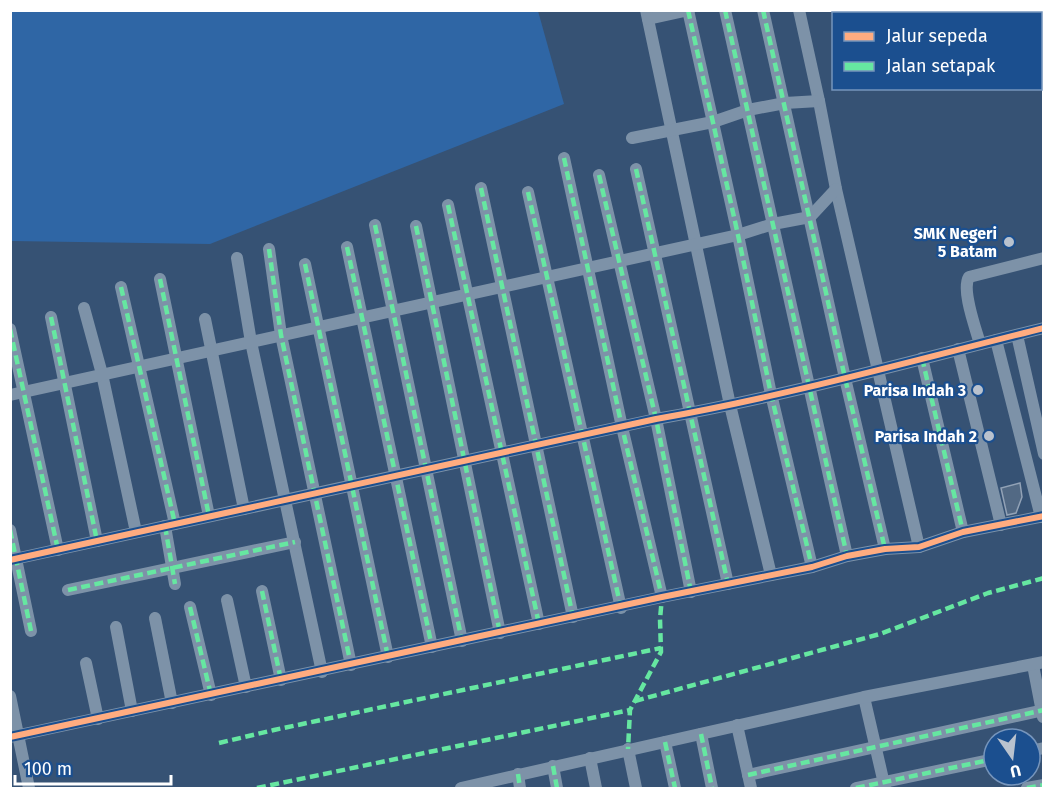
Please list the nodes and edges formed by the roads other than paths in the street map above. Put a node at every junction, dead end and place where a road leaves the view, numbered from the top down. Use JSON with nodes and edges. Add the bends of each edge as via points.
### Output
{"nodes":[{"id":1,"x":725,"y":10,"type":"edge"},
{"id":2,"x":763,"y":10,"type":"edge"},
{"id":3,"x":799,"y":10,"type":"edge"},
{"id":4,"x":688,"y":11,"type":"edge"},
{"id":5,"x":647,"y":15,"type":"edge"},
{"id":6,"x":819,"y":101,"type":"junction"},
{"id":7,"x":784,"y":103,"type":"junction"},
{"id":8,"x":748,"y":110,"type":"junction"},
{"id":9,"x":713,"y":122,"type":"junction"},
{"id":10,"x":670,"y":130,"type":"junction"},
{"id":11,"x":632,"y":138,"type":"dead end"},
{"id":12,"x":564,"y":158,"type":"dead end"},
{"id":13,"x":636,"y":170,"type":"dead end"},
{"id":14,"x":599,"y":176,"type":"dead end"},
{"id":15,"x":481,"y":188,"type":"dead end"},
{"id":16,"x":836,"y":189,"type":"junction"},
{"id":17,"x":528,"y":192,"type":"dead end"},
{"id":18,"x":448,"y":205,"type":"dead end"},
{"id":19,"x":810,"y":217,"type":"junction"},
{"id":20,"x":773,"y":224,"type":"junction"},
{"id":21,"x":375,"y":225,"type":"dead end"},
{"id":22,"x":416,"y":226,"type":"dead end"},
{"id":23,"x":738,"y":235,"type":"junction"},
{"id":24,"x":697,"y":244,"type":"junction"},
{"id":25,"x":347,"y":247,"type":"dead end"},
{"id":26,"x":269,"y":249,"type":"dead end"},
{"id":27,"x":655,"y":252,"type":"junction"},
{"id":28,"x":237,"y":258,"type":"dead end"},
{"id":29,"x":1044,"y":258,"type":"edge"},
{"id":30,"x":618,"y":261,"type":"junction"},
{"id":31,"x":304,"y":264,"type":"dead end"},
{"id":32,"x":587,"y":268,"type":"junction"},
{"id":33,"x":547,"y":277,"type":"junction"},
{"id":34,"x":160,"y":279,"type":"dead end"},
{"id":35,"x":502,"y":286,"type":"junction"},
{"id":36,"x":120,"y":287,"type":"dead end"},
{"id":37,"x":467,"y":294,"type":"junction"},
{"id":38,"x":431,"y":302,"type":"junction"},
{"id":39,"x":84,"y":308,"type":"dead end"},
{"id":40,"x":393,"y":310,"type":"junction"},
{"id":41,"x":51,"y":317,"type":"dead end"},
{"id":42,"x":362,"y":317,"type":"junction"},
{"id":43,"x":205,"y":319,"type":"dead end"},
{"id":44,"x":318,"y":327,"type":"junction"},
{"id":45,"x":1044,"y":328,"type":"edge"},
{"id":46,"x":10,"y":329,"type":"edge"},
{"id":47,"x":1017,"y":334,"type":"junction"},
{"id":48,"x":281,"y":335,"type":"junction"},
{"id":49,"x":996,"y":340,"type":"junction"},
{"id":50,"x":251,"y":342,"type":"junction"},
{"id":51,"x":980,"y":344,"type":"junction"},
{"id":52,"x":958,"y":349,"type":"junction"},
{"id":53,"x":212,"y":351,"type":"junction"},
{"id":54,"x":177,"y":358,"type":"junction"},
{"id":55,"x":922,"y":358,"type":"junction"},
{"id":56,"x":140,"y":366,"type":"junction"},
{"id":57,"x":879,"y":370,"type":"junction"},
{"id":58,"x":102,"y":374,"type":"junction"},
{"id":59,"x":845,"y":378,"type":"junction"},
{"id":60,"x":64,"y":383,"type":"junction"},
{"id":61,"x":808,"y":386,"type":"junction"},
{"id":62,"x":25,"y":392,"type":"junction"},
{"id":63,"x":771,"y":394,"type":"junction"},
{"id":64,"x":10,"y":395,"type":"edge"},
{"id":65,"x":730,"y":405,"type":"junction"},
{"id":66,"x":691,"y":413,"type":"junction"},
{"id":67,"x":656,"y":419,"type":"junction"},
{"id":68,"x":622,"y":427,"type":"junction"},
{"id":69,"x":582,"y":436,"type":"junction"},
{"id":70,"x":536,"y":445,"type":"junction"},
{"id":71,"x":502,"y":453,"type":"junction"},
{"id":72,"x":1044,"y":454,"type":"edge"},
{"id":73,"x":465,"y":460,"type":"junction"},
{"id":74,"x":426,"y":469,"type":"junction"},
{"id":75,"x":395,"y":476,"type":"junction"},
{"id":76,"x":352,"y":485,"type":"junction"},
{"id":77,"x":315,"y":493,"type":"junction"},
{"id":78,"x":286,"y":501,"type":"junction"},
{"id":79,"x":244,"y":509,"type":"junction"},
{"id":80,"x":209,"y":516,"type":"junction"},
{"id":81,"x":1042,"y":516,"type":"edge"},
{"id":82,"x":170,"y":525,"type":"junction"},
{"id":83,"x":1001,"y":525,"type":"junction"},
{"id":84,"x":10,"y":530,"type":"edge"},
{"id":85,"x":136,"y":532,"type":"junction"},
{"id":86,"x":963,"y":532,"type":"junction"},
{"id":87,"x":97,"y":541,"type":"junction"},
{"id":88,"x":295,"y":542,"type":"junction"},
{"id":89,"x":919,"y":547,"type":"junction"},
{"id":90,"x":885,"y":549,"type":"junction"},
{"id":91,"x":58,"y":550,"type":"junction"},
{"id":92,"x":847,"y":556,"type":"junction"},
{"id":93,"x":13,"y":559,"type":"edge"},
{"id":94,"x":812,"y":567,"type":"junction"},
{"id":95,"x":173,"y":568,"type":"junction"},
{"id":96,"x":771,"y":575,"type":"junction"},
{"id":97,"x":175,"y":584,"type":"dead end"},
{"id":98,"x":729,"y":584,"type":"junction"},
{"id":99,"x":68,"y":590,"type":"dead end"},
{"id":100,"x":262,"y":591,"type":"dead end"},
{"id":101,"x":691,"y":592,"type":"junction"},
{"id":102,"x":662,"y":597,"type":"junction"},
{"id":103,"x":227,"y":600,"type":"dead end"},
{"id":104,"x":190,"y":607,"type":"dead end"},
{"id":105,"x":621,"y":608,"type":"junction"},
{"id":106,"x":573,"y":617,"type":"junction"},
{"id":107,"x":155,"y":618,"type":"dead end"},
{"id":108,"x":539,"y":624,"type":"junction"},
{"id":109,"x":116,"y":627,"type":"dead end"},
{"id":110,"x":31,"y":631,"type":"dead end"},
{"id":111,"x":500,"y":633,"type":"junction"},
{"id":112,"x":462,"y":641,"type":"junction"},
{"id":113,"x":432,"y":647,"type":"junction"},
{"id":114,"x":388,"y":657,"type":"junction"},
{"id":115,"x":86,"y":663,"type":"dead end"},
{"id":116,"x":1038,"y":663,"type":"edge"},
{"id":117,"x":351,"y":664,"type":"junction"},
{"id":118,"x":322,"y":672,"type":"junction"},
{"id":119,"x":281,"y":680,"type":"junction"},
{"id":120,"x":246,"y":687,"type":"junction"},
{"id":121,"x":211,"y":695,"type":"junction"},
{"id":122,"x":10,"y":696,"type":"edge"},
{"id":123,"x":864,"y":697,"type":"junction"},
{"id":124,"x":172,"y":703,"type":"junction"},
{"id":125,"x":132,"y":711,"type":"junction"},
{"id":126,"x":1043,"y":713,"type":"edge"},
{"id":127,"x":98,"y":719,"type":"junction"},
{"id":128,"x":737,"y":725,"type":"junction"},
{"id":129,"x":701,"y":734,"type":"junction"},
{"id":130,"x":15,"y":736,"type":"edge"},
{"id":131,"x":665,"y":742,"type":"junction"},
{"id":132,"x":875,"y":747,"type":"junction"},
{"id":133,"x":628,"y":749,"type":"junction"},
{"id":134,"x":590,"y":758,"type":"junction"},
{"id":135,"x":982,"y":762,"type":"edge"},
{"id":136,"x":553,"y":766,"type":"junction"},
{"id":137,"x":518,"y":774,"type":"junction"},
{"id":138,"x":748,"y":775,"type":"junction"},
{"id":139,"x":1044,"y":785,"type":"edge"},
{"id":140,"x":481,"y":786,"type":"edge"},
{"id":141,"x":884,"y":786,"type":"edge"},
{"id":142,"x":29,"y":789,"type":"edge"},
{"id":143,"x":461,"y":789,"type":"edge"},
{"id":144,"x":520,"y":789,"type":"edge"},
{"id":145,"x":557,"y":789,"type":"edge"},
{"id":146,"x":596,"y":789,"type":"edge"},
{"id":147,"x":636,"y":789,"type":"edge"},
{"id":148,"x":675,"y":789,"type":"edge"},
{"id":149,"x":712,"y":789,"type":"edge"},
{"id":150,"x":751,"y":789,"type":"edge"},
{"id":151,"x":856,"y":789,"type":"edge"},
{"id":152,"x":1027,"y":789,"type":"edge"}],
"edges":[{"from":1,"to":8,"type":"street"},
{"from":2,"to":7,"type":"street"},
{"from":3,"to":6,"type":"street"},
{"from":4,"to":5,"type":"street"},
{"from":4,"to":9,"type":"street"},
{"from":5,"to":10,"type":"street"},
{"from":6,"to":7,"type":"street"},
{"from":6,"to":16,"type":"street"},
{"from":7,"to":8,"type":"street"},
{"from":7,"to":19,"type":"street"},
{"from":8,"to":9,"type":"street"},
{"from":8,"to":20,"type":"street"},
{"from":9,"to":10,"type":"street"},
{"from":9,"to":23,"type":"street"},
{"from":10,"to":11,"type":"street"},
{"from":10,"to":24,"type":"street"},
{"from":12,"to":32,"type":"street"},
{"from":13,"to":27,"type":"street"},
{"from":14,"to":30,"type":"street"},
{"from":15,"to":35,"type":"street"},
{"from":16,"to":19,"type":"street"},
{"from":16,"to":57,"type":"street"},
{"from":17,"to":33,"type":"street"},
{"from":18,"to":37,"type":"street"},
{"from":19,"to":20,"type":"street"},
{"from":19,"to":59,"type":"street"},
{"from":20,"to":23,"type":"street"},
{"from":20,"to":61,"type":"street"},
{"from":21,"to":40,"type":"street"},
{"from":22,"to":38,"type":"street"},
{"from":23,"to":24,"type":"street"},
{"from":23,"to":63,"type":"street"},
{"from":24,"to":27,"type":"street"},
{"from":24,"to":65,"type":"street"},
{"from":25,"to":42,"type":"street"},
{"from":26,"to":48,"type":"street"},
{"from":27,"to":30,"type":"street"},
{"from":27,"to":66,"type":"street"},
{"from":28,"to":50,"type":"street"},
{"from":29,"to":51,"type":"street","via":[[969,277],[966,286]]},
{"from":30,"to":32,"type":"street"},
{"from":30,"to":67,"type":"street"},
{"from":31,"to":44,"type":"street"},
{"from":32,"to":33,"type":"street"},
{"from":32,"to":68,"type":"street"},
{"from":33,"to":35,"type":"street"},
{"from":33,"to":69,"type":"street"},
{"from":34,"to":54,"type":"street"},
{"from":35,"to":37,"type":"street"},
{"from":35,"to":70,"type":"street"},
{"from":36,"to":56,"type":"street"},
{"from":37,"to":38,"type":"street"},
{"from":37,"to":71,"type":"street"},
{"from":38,"to":40,"type":"street"},
{"from":38,"to":73,"type":"street"},
{"from":39,"to":58,"type":"street"},
{"from":40,"to":42,"type":"street"},
{"from":40,"to":74,"type":"street"},
{"from":41,"to":60,"type":"street"},
{"from":42,"to":44,"type":"street"},
{"from":42,"to":75,"type":"street"},
{"from":43,"to":53,"type":"street"},
{"from":44,"to":48,"type":"street"},
{"from":44,"to":76,"type":"street"},
{"from":45,"to":47,"type":"street"},
{"from":46,"to":62,"type":"street"},
{"from":47,"to":49,"type":"street"},
{"from":47,"to":72,"type":"street"},
{"from":48,"to":50,"type":"street"},
{"from":48,"to":77,"type":"street"},
{"from":49,"to":51,"type":"street"},
{"from":49,"to":81,"type":"street"},
{"from":50,"to":53,"type":"street"},
{"from":50,"to":78,"type":"street"},
{"from":51,"to":52,"type":"street"},
{"from":52,"to":55,"type":"street"},
{"from":52,"to":83,"type":"street"},
{"from":53,"to":54,"type":"street"},
{"from":53,"to":79,"type":"street"},
{"from":54,"to":56,"type":"street"},
{"from":54,"to":80,"type":"street"},
{"from":55,"to":57,"type":"street"},
{"from":55,"to":86,"type":"street"},
{"from":56,"to":58,"type":"street"},
{"from":56,"to":82,"type":"street"},
{"from":57,"to":59,"type":"street"},
{"from":57,"to":89,"type":"street"},
{"from":58,"to":60,"type":"street"},
{"from":58,"to":85,"type":"street"},
{"from":59,"to":61,"type":"street"},
{"from":59,"to":90,"type":"street"},
{"from":60,"to":62,"type":"street"},
{"from":60,"to":87,"type":"street"},
{"from":61,"to":63,"type":"street"},
{"from":61,"to":92,"type":"street"},
{"from":62,"to":64,"type":"street"},
{"from":62,"to":91,"type":"street"},
{"from":63,"to":65,"type":"street"},
{"from":63,"to":94,"type":"street"},
{"from":65,"to":66,"type":"street"},
{"from":65,"to":96,"type":"street"},
{"from":66,"to":67,"type":"street"},
{"from":66,"to":98,"type":"street"},
{"from":67,"to":68,"type":"street"},
{"from":67,"to":101,"type":"street"},
{"from":68,"to":69,"type":"street"},
{"from":68,"to":102,"type":"street"},
{"from":69,"to":70,"type":"street"},
{"from":69,"to":105,"type":"street"},
{"from":70,"to":71,"type":"street"},
{"from":70,"to":106,"type":"street"},
{"from":71,"to":73,"type":"street"},
{"from":71,"to":108,"type":"street"},
{"from":73,"to":74,"type":"street"},
{"from":73,"to":111,"type":"street"},
{"from":74,"to":75,"type":"street"},
{"from":74,"to":112,"type":"street"},
{"from":75,"to":76,"type":"street"},
{"from":75,"to":113,"type":"street"},
{"from":76,"to":77,"type":"street"},
{"from":76,"to":114,"type":"street"},
{"from":77,"to":78,"type":"street"},
{"from":77,"to":117,"type":"street"},
{"from":78,"to":79,"type":"street"},
{"from":78,"to":88,"type":"street"},
{"from":79,"to":80,"type":"street"},
{"from":80,"to":82,"type":"street"},
{"from":81,"to":83,"type":"street"},
{"from":82,"to":85,"type":"street"},
{"from":82,"to":95,"type":"street"},
{"from":83,"to":86,"type":"street"},
{"from":84,"to":93,"type":"street"},
{"from":85,"to":87,"type":"street"},
{"from":86,"to":89,"type":"street"},
{"from":87,"to":91,"type":"street"},
{"from":88,"to":95,"type":"street"},
{"from":88,"to":118,"type":"street"},
{"from":89,"to":90,"type":"street"},
{"from":90,"to":92,"type":"street"},
{"from":91,"to":93,"type":"street"},
{"from":92,"to":94,"type":"street"},
{"from":93,"to":110,"type":"street"},
{"from":94,"to":96,"type":"street"},
{"from":95,"to":97,"type":"street"},
{"from":95,"to":99,"type":"street"},
{"from":96,"to":98,"type":"street"},
{"from":98,"to":101,"type":"street"},
{"from":100,"to":119,"type":"street"},
{"from":101,"to":102,"type":"street"},
{"from":102,"to":105,"type":"street"},
{"from":103,"to":120,"type":"street"},
{"from":104,"to":121,"type":"street"},
{"from":105,"to":106,"type":"street"},
{"from":106,"to":108,"type":"street"},
{"from":107,"to":124,"type":"street"},
{"from":108,"to":111,"type":"street"},
{"from":109,"to":125,"type":"street"},
{"from":111,"to":112,"type":"street"},
{"from":112,"to":113,"type":"street"},
{"from":113,"to":114,"type":"street"},
{"from":114,"to":117,"type":"street"},
{"from":115,"to":127,"type":"street"},
{"from":116,"to":123,"type":"street"},
{"from":116,"to":126,"type":"street"},
{"from":117,"to":118,"type":"street"},
{"from":118,"to":119,"type":"street"},
{"from":119,"to":120,"type":"street"},
{"from":120,"to":121,"type":"street"},
{"from":121,"to":124,"type":"street"},
{"from":122,"to":130,"type":"street"},
{"from":123,"to":128,"type":"street"},
{"from":123,"to":132,"type":"street"},
{"from":124,"to":125,"type":"street"},
{"from":125,"to":127,"type":"street"},
{"from":126,"to":132,"type":"street"},
{"from":127,"to":130,"type":"street"},
{"from":128,"to":129,"type":"street"},
{"from":128,"to":138,"type":"street"},
{"from":129,"to":131,"type":"street"},
{"from":129,"to":149,"type":"street"},
{"from":130,"to":142,"type":"street"},
{"from":131,"to":133,"type":"street"},
{"from":131,"to":148,"type":"street"},
{"from":132,"to":138,"type":"street"},
{"from":132,"to":141,"type":"street"},
{"from":133,"to":134,"type":"street"},
{"from":133,"to":147,"type":"street"},
{"from":134,"to":136,"type":"street"},
{"from":134,"to":146,"type":"street"},
{"from":135,"to":141,"type":"street"},
{"from":136,"to":137,"type":"street"},
{"from":136,"to":145,"type":"street"},
{"from":137,"to":140,"type":"street"},
{"from":137,"to":144,"type":"street"},
{"from":138,"to":150,"type":"street"},
{"from":139,"to":152,"type":"street"},
{"from":140,"to":143,"type":"street"},
{"from":141,"to":151,"type":"street"}]}
